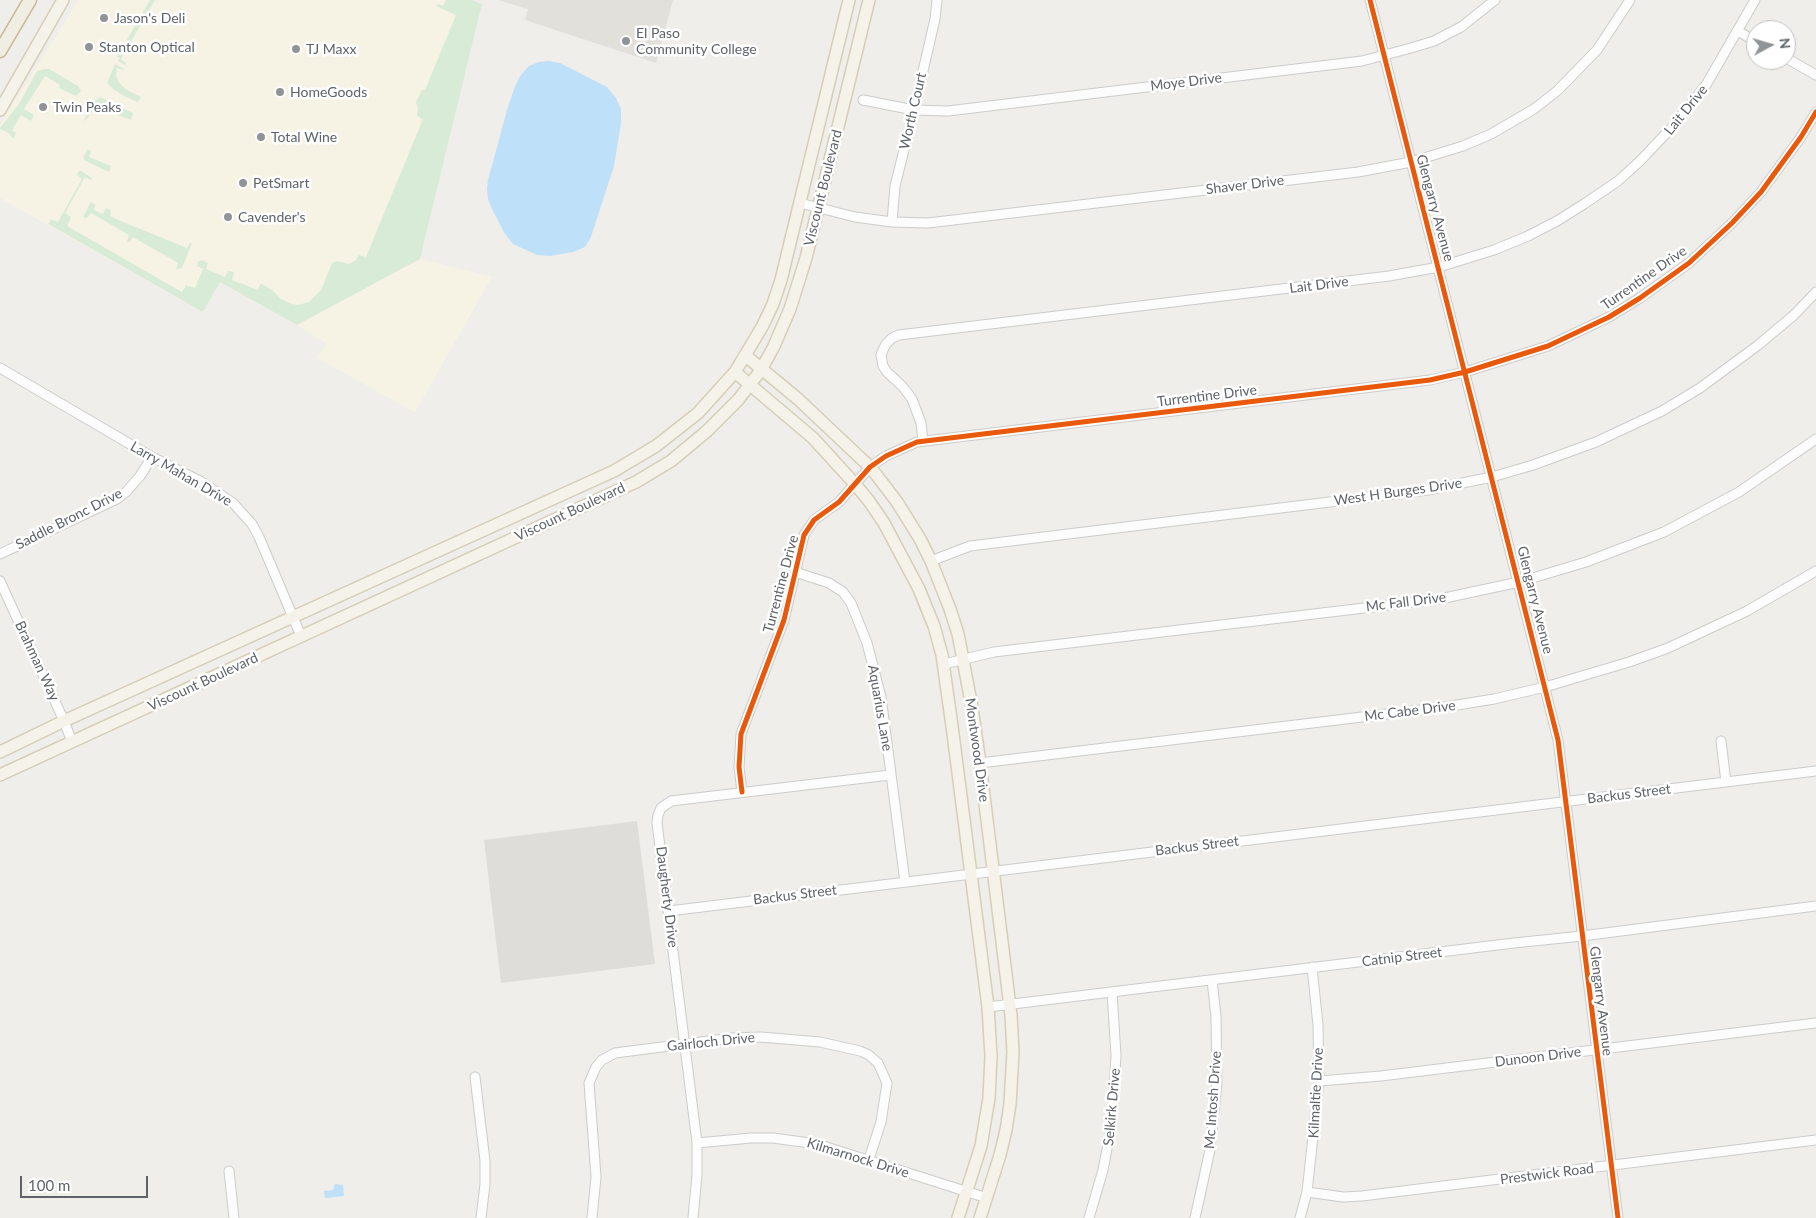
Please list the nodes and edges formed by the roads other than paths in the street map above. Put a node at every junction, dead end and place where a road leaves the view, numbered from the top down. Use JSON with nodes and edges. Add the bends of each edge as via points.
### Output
{"nodes":[{"id":1,"x":30,"y":0,"type":"edge"},
{"id":2,"x":63,"y":0,"type":"edge"},
{"id":3,"x":849,"y":0,"type":"edge"},
{"id":4,"x":869,"y":0,"type":"edge"},
{"id":5,"x":937,"y":0,"type":"edge"},
{"id":6,"x":1370,"y":0,"type":"edge"},
{"id":7,"x":1495,"y":0,"type":"edge"},
{"id":8,"x":1630,"y":0,"type":"edge"},
{"id":9,"x":1755,"y":0,"type":"edge"},
{"id":10,"x":1738,"y":31,"type":"junction"},
{"id":11,"x":1746,"y":36,"type":"edge"},
{"id":12,"x":0,"y":51,"type":"edge"},
{"id":13,"x":1384,"y":56,"type":"junction"},
{"id":14,"x":1796,"y":64,"type":"edge"},
{"id":15,"x":1816,"y":75,"type":"edge"},
{"id":16,"x":863,"y":100,"type":"dead end"},
{"id":17,"x":0,"y":110,"type":"edge"},
{"id":18,"x":914,"y":110,"type":"junction"},
{"id":19,"x":1816,"y":112,"type":"edge"},
{"id":20,"x":1411,"y":162,"type":"junction"},
{"id":21,"x":800,"y":203,"type":"junction"},
{"id":22,"x":818,"y":208,"type":"junction"},
{"id":23,"x":892,"y":222,"type":"junction"},
{"id":24,"x":1438,"y":267,"type":"junction"},
{"id":25,"x":1816,"y":292,"type":"edge"},
{"id":26,"x":746,"y":356,"type":"junction"},
{"id":27,"x":0,"y":368,"type":"edge"},
{"id":28,"x":761,"y":370,"type":"junction"},
{"id":29,"x":735,"y":372,"type":"junction"},
{"id":30,"x":1465,"y":372,"type":"junction"},
{"id":31,"x":750,"y":386,"type":"junction"},
{"id":32,"x":1816,"y":439,"type":"edge"},
{"id":33,"x":923,"y":441,"type":"junction"},
{"id":34,"x":152,"y":456,"type":"junction"},
{"id":35,"x":870,"y":467,"type":"junction"},
{"id":36,"x":1492,"y":476,"type":"junction"},
{"id":37,"x":600,"y":477,"type":"junction"},
{"id":38,"x":856,"y":484,"type":"junction"},
{"id":39,"x":608,"y":494,"type":"junction"},
{"id":40,"x":443,"y":549,"type":"junction"},
{"id":41,"x":0,"y":554,"type":"edge"},
{"id":42,"x":931,"y":561,"type":"junction"},
{"id":43,"x":452,"y":566,"type":"junction"},
{"id":44,"x":1816,"y":571,"type":"edge"},
{"id":45,"x":795,"y":572,"type":"junction"},
{"id":46,"x":0,"y":581,"type":"edge"},
{"id":47,"x":1519,"y":582,"type":"junction"},
{"id":48,"x":293,"y":617,"type":"junction"},
{"id":49,"x":301,"y":636,"type":"junction"},
{"id":50,"x":964,"y":660,"type":"junction"},
{"id":51,"x":944,"y":664,"type":"junction"},
{"id":52,"x":1545,"y":687,"type":"junction"},
{"id":53,"x":64,"y":722,"type":"junction"},
{"id":54,"x":1721,"y":741,"type":"dead end"},
{"id":55,"x":72,"y":742,"type":"junction"},
{"id":56,"x":0,"y":752,"type":"edge"},
{"id":57,"x":980,"y":763,"type":"junction"},
{"id":58,"x":1816,"y":771,"type":"edge"},
{"id":59,"x":0,"y":774,"type":"edge"},
{"id":60,"x":890,"y":775,"type":"junction"},
{"id":61,"x":1726,"y":782,"type":"junction"},
{"id":62,"x":742,"y":792,"type":"junction"},
{"id":63,"x":1567,"y":801,"type":"junction"},
{"id":64,"x":993,"y":872,"type":"junction"},
{"id":65,"x":970,"y":875,"type":"junction"},
{"id":66,"x":905,"y":882,"type":"junction"},
{"id":67,"x":1816,"y":906,"type":"edge"},
{"id":68,"x":669,"y":911,"type":"junction"},
{"id":69,"x":1582,"y":936,"type":"junction"},
{"id":70,"x":1312,"y":967,"type":"junction"},
{"id":71,"x":1212,"y":980,"type":"junction"},
{"id":72,"x":1112,"y":993,"type":"junction"},
{"id":73,"x":1009,"y":1005,"type":"junction"},
{"id":74,"x":988,"y":1007,"type":"junction"},
{"id":75,"x":1816,"y":1023,"type":"edge"},
{"id":76,"x":685,"y":1044,"type":"junction"},
{"id":77,"x":1596,"y":1050,"type":"junction"},
{"id":78,"x":475,"y":1077,"type":"dead end"},
{"id":79,"x":1319,"y":1081,"type":"junction"},
{"id":80,"x":1816,"y":1140,"type":"edge"},
{"id":81,"x":697,"y":1143,"type":"junction"},
{"id":82,"x":869,"y":1159,"type":"junction"},
{"id":83,"x":1611,"y":1166,"type":"junction"},
{"id":84,"x":229,"y":1171,"type":"dead end"},
{"id":85,"x":966,"y":1192,"type":"junction"},
{"id":86,"x":1307,"y":1192,"type":"junction"},
{"id":87,"x":987,"y":1198,"type":"junction"},
{"id":88,"x":234,"y":1218,"type":"edge"},
{"id":89,"x":481,"y":1218,"type":"edge"},
{"id":90,"x":592,"y":1218,"type":"edge"},
{"id":91,"x":693,"y":1218,"type":"edge"},
{"id":92,"x":958,"y":1218,"type":"edge"},
{"id":93,"x":980,"y":1218,"type":"edge"},
{"id":94,"x":1089,"y":1218,"type":"edge"},
{"id":95,"x":1195,"y":1218,"type":"edge"},
{"id":96,"x":1300,"y":1218,"type":"edge"},
{"id":97,"x":1618,"y":1218,"type":"edge"}],
"edges":[{"from":1,"to":12,"type":"highway"},
{"from":2,"to":17,"type":"main road"},
{"from":3,"to":21,"type":"main road","name":"Viscount Boulevard"},
{"from":4,"to":22,"type":"main road","name":"Viscount Boulevard"},
{"from":5,"to":18,"type":"street","name":"Worth Court"},
{"from":6,"to":13,"type":"street","name":"Glengarry Avenue"},
{"from":7,"to":13,"type":"street","name":"Moye Drive","via":[[1442,37]]},
{"from":8,"to":20,"type":"street","name":"Shaver Drive","via":[[1585,63],[1534,109],[1470,143]]},
{"from":9,"to":10,"type":"street","name":"Lait Drive"},
{"from":10,"to":11,"type":"street"},
{"from":10,"to":24,"type":"street","name":"Lait Drive","via":[[1706,85],[1675,124],[1618,181],[1528,236]]},
{"from":13,"to":18,"type":"street","name":"Moye Drive","via":[[948,111]]},
{"from":13,"to":20,"type":"street","name":"Glengarry Avenue"},
{"from":14,"to":15,"type":"street"},
{"from":16,"to":18,"type":"street","name":"Moye Drive"},
{"from":18,"to":23,"type":"street","name":"Worth Court","via":[[895,186]]},
{"from":19,"to":30,"type":"street","name":"Turrentine Drive","via":[[1761,192],[1689,263],[1640,298],[1579,332],[1515,358]]},
{"from":20,"to":23,"type":"street","name":"Shaver Drive","via":[[1358,172],[928,223]]},
{"from":20,"to":24,"type":"street","name":"Glengarry Avenue"},
{"from":21,"to":22,"type":"street","name":"Shaver Drive"},
{"from":21,"to":26,"type":"main road","name":"Viscount Boulevard","via":[[773,304]]},
{"from":22,"to":23,"type":"street","name":"Shaver Drive"},
{"from":22,"to":28,"type":"main road","name":"Viscount Boulevard","via":[[796,290]]},
{"from":24,"to":30,"type":"street","name":"Glengarry Avenue"},
{"from":24,"to":33,"type":"street","name":"Lait Drive","via":[[1353,281],[892,338],[882,355],[883,366],[912,399],[921,423]]},
{"from":25,"to":36,"type":"street","name":"West H Burges Drive","via":[[1757,346],[1662,411],[1596,442]]},
{"from":26,"to":28,"type":"main road","name":"Montwood Drive"},
{"from":26,"to":29,"type":"main road","name":"Viscount Boulevard"},
{"from":27,"to":34,"type":"street","name":"Larry Mahan Drive"},
{"from":28,"to":31,"type":"main road","name":"Viscount Boulevard"},
{"from":28,"to":35,"type":"main road","name":"Montwood Drive","via":[[798,399]]},
{"from":29,"to":31,"type":"main road","name":"Montwood Drive"},
{"from":29,"to":37,"type":"main road","name":"Viscount Boulevard","via":[[714,397],[679,429],[642,455]]},
{"from":30,"to":33,"type":"street","name":"Turrentine Drive","via":[[1397,385]]},
{"from":30,"to":36,"type":"street","name":"Glengarry Avenue"},
{"from":31,"to":38,"type":"main road","name":"Montwood Drive","via":[[813,438]]},
{"from":31,"to":39,"type":"main road","name":"Viscount Boulevard","via":[[689,447],[656,470]]},
{"from":32,"to":47,"type":"street","name":"Mc Fall Drive","via":[[1739,492],[1664,532],[1586,562]]},
{"from":33,"to":35,"type":"street","name":"Turrentine Drive","via":[[900,448]]},
{"from":34,"to":41,"type":"street","name":"Saddle Bronc Drive","via":[[140,476],[117,499]]},
{"from":34,"to":48,"type":"street","name":"Larry Mahan Drive","via":[[223,495],[243,512],[259,537]]},
{"from":35,"to":38,"type":"street","name":"Turrentine Drive"},
{"from":35,"to":42,"type":"main road","name":"Montwood Drive","via":[[897,502]]},
{"from":36,"to":42,"type":"street","name":"West H Burges Drive","via":[[1428,490],[970,546]]},
{"from":36,"to":47,"type":"street","name":"Glengarry Avenue"},
{"from":37,"to":39,"type":"main road"},
{"from":37,"to":40,"type":"main road","name":"Viscount Boulevard"},
{"from":38,"to":45,"type":"street","name":"Turrentine Drive","via":[[839,502],[814,520],[800,546]]},
{"from":38,"to":51,"type":"main road","name":"Montwood Drive","via":[[884,523],[919,589],[934,626]]},
{"from":39,"to":43,"type":"main road","name":"Viscount Boulevard"},
{"from":40,"to":43,"type":"main road"},
{"from":40,"to":48,"type":"main road","name":"Viscount Boulevard"},
{"from":42,"to":50,"type":"main road","name":"Montwood Drive","via":[[950,609]]},
{"from":43,"to":49,"type":"main road","name":"Viscount Boulevard"},
{"from":44,"to":52,"type":"street","name":"Mc Cabe Drive","via":[[1747,612],[1668,648]]},
{"from":45,"to":60,"type":"street","name":"Aquarius Lane","via":[[835,586],[851,602],[876,675]]},
{"from":45,"to":62,"type":"street","name":"Turrentine Drive","via":[[781,630],[741,734],[739,767]]},
{"from":46,"to":53,"type":"street","name":"Brahman Way"},
{"from":47,"to":50,"type":"street","name":"Mc Fall Drive","via":[[1440,599],[994,652]]},
{"from":47,"to":52,"type":"street","name":"Glengarry Avenue"},
{"from":48,"to":49,"type":"street","name":"Larry Mahan Drive"},
{"from":48,"to":53,"type":"main road","name":"Viscount Boulevard"},
{"from":49,"to":55,"type":"main road","name":"Viscount Boulevard"},
{"from":50,"to":51,"type":"street","name":"Mc Fall Drive"},
{"from":50,"to":57,"type":"main road","name":"Montwood Drive"},
{"from":51,"to":65,"type":"main road","name":"Montwood Drive"},
{"from":52,"to":57,"type":"street","name":"Mc Cabe Drive","via":[[1445,707]]},
{"from":52,"to":63,"type":"street","name":"Glengarry Avenue","via":[[1558,740]]},
{"from":53,"to":55,"type":"street","name":"Brahman Way"},
{"from":53,"to":56,"type":"main road","name":"Viscount Boulevard"},
{"from":54,"to":61,"type":"street"},
{"from":55,"to":59,"type":"main road","name":"Viscount Boulevard"},
{"from":57,"to":64,"type":"main road","name":"Montwood Drive"},
{"from":58,"to":61,"type":"street","name":"Backus Street"},
{"from":60,"to":62,"type":"street","name":"Daugherty Drive"},
{"from":60,"to":66,"type":"street","name":"Aquarius Lane"},
{"from":61,"to":63,"type":"street","name":"Backus Street"},
{"from":62,"to":68,"type":"street","name":"Daugherty Drive","via":[[671,801],[661,808],[657,824]]},
{"from":63,"to":64,"type":"street","name":"Backus Street"},
{"from":63,"to":69,"type":"street","name":"Glengarry Avenue"},
{"from":64,"to":65,"type":"street","name":"Backus Street"},
{"from":64,"to":73,"type":"main road","name":"Montwood Drive"},
{"from":65,"to":66,"type":"street","name":"Backus Street"},
{"from":65,"to":74,"type":"main road","name":"Montwood Drive"},
{"from":66,"to":68,"type":"street","name":"Backus Street"},
{"from":67,"to":69,"type":"street","name":"Catnip Street"},
{"from":68,"to":76,"type":"street","name":"Daugherty Drive"},
{"from":69,"to":70,"type":"street","name":"Catnip Street"},
{"from":69,"to":77,"type":"street","name":"Glengarry Avenue"},
{"from":70,"to":71,"type":"street","name":"Catnip Street"},
{"from":70,"to":79,"type":"street","name":"Kilmaltie Drive"},
{"from":71,"to":72,"type":"street","name":"Catnip Street"},
{"from":71,"to":95,"type":"street","name":"Mc Intosh Drive","via":[[1217,1083],[1210,1150]]},
{"from":72,"to":73,"type":"street","name":"Catnip Street"},
{"from":72,"to":94,"type":"street","name":"Selkirk Drive","via":[[1116,1054],[1112,1123]]},
{"from":73,"to":74,"type":"street","name":"Catnip Street"},
{"from":73,"to":87,"type":"main road","name":"Montwood Drive","via":[[1013,1052],[1010,1104]]},
{"from":74,"to":85,"type":"main road","name":"Montwood Drive","via":[[992,1056],[989,1098],[981,1146]]},
{"from":75,"to":77,"type":"street","name":"Dunoon Drive"},
{"from":76,"to":81,"type":"street","name":"Daugherty Drive"},
{"from":76,"to":82,"type":"street","name":"Gairloch Drive","via":[[732,1038],[791,1038],[843,1046],[869,1055],[878,1063],[887,1083],[881,1122]]},
{"from":76,"to":90,"type":"street","name":"Gairloch Drive","via":[[615,1053],[596,1066],[589,1088],[596,1177]]},
{"from":77,"to":79,"type":"street","name":"Dunoon Drive"},
{"from":77,"to":83,"type":"street","name":"Glengarry Avenue"},
{"from":78,"to":89,"type":"street","via":[[485,1161]]},
{"from":79,"to":86,"type":"street","name":"Kilmaltie Drive"},
{"from":80,"to":83,"type":"street","name":"Prestwick Road"},
{"from":81,"to":82,"type":"street","name":"Kilmarnock Drive","via":[[751,1138],[796,1140]]},
{"from":81,"to":91,"type":"street","name":"Daugherty Drive"},
{"from":82,"to":85,"type":"street","name":"Kilmarnock Drive"},
{"from":83,"to":86,"type":"street","name":"Prestwick Road","via":[[1362,1196]]},
{"from":83,"to":97,"type":"street","name":"Glengarry Avenue"},
{"from":84,"to":88,"type":"street"},
{"from":85,"to":87,"type":"street","name":"Kilmarnock Drive"},
{"from":85,"to":92,"type":"main road","name":"Montwood Drive"},
{"from":86,"to":96,"type":"street","name":"Kilmaltie Drive"},
{"from":87,"to":93,"type":"main road","name":"Montwood Drive"}]}
